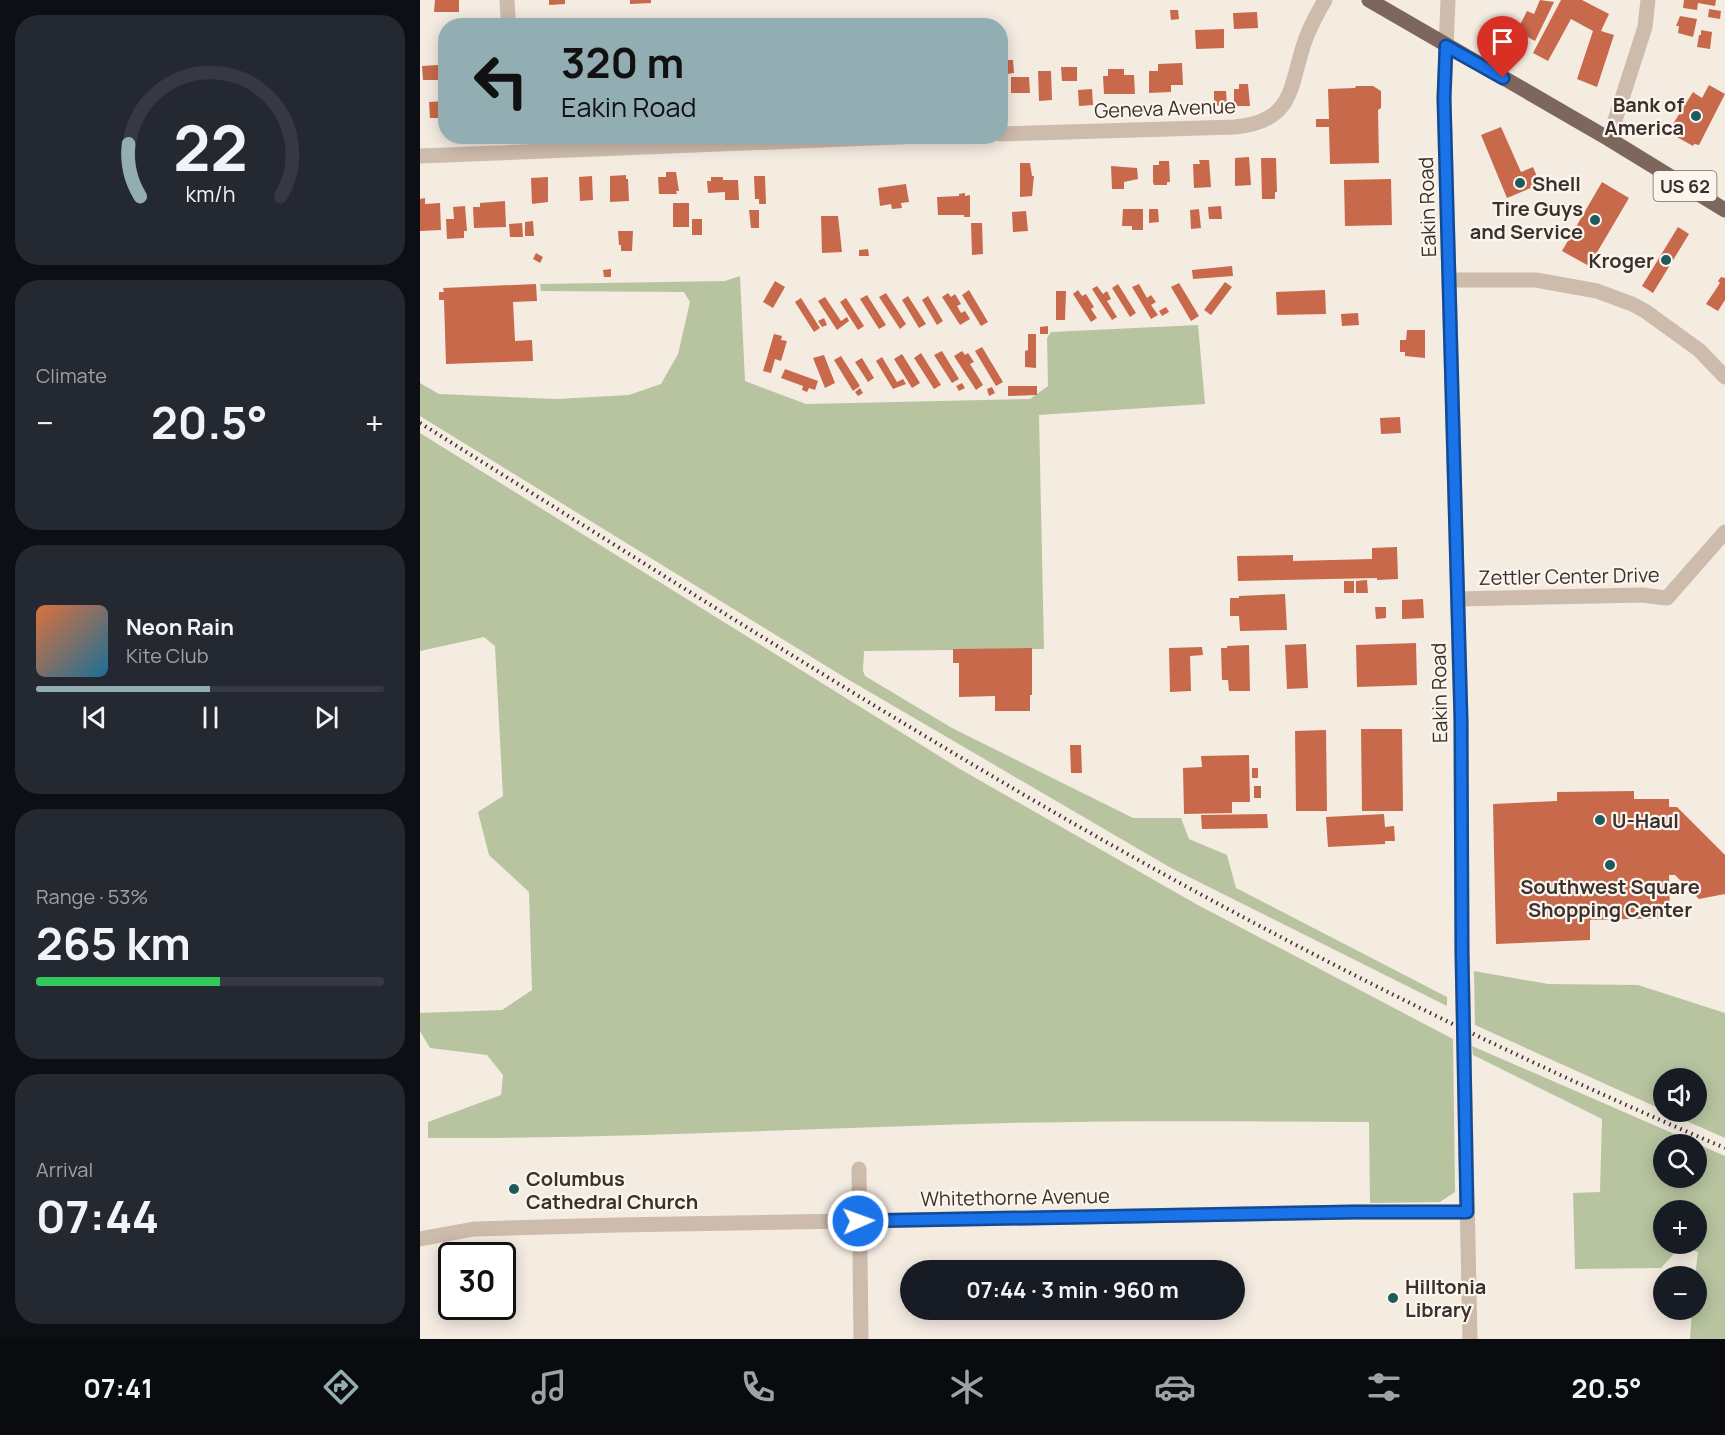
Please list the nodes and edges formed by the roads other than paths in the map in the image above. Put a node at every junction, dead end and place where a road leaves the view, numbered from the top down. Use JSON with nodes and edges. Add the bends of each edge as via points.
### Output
{"nodes":[{"id":1,"x":507,"y":0,"type":"edge"},
{"id":2,"x":1325,"y":0,"type":"edge"},
{"id":3,"x":1369,"y":0,"type":"edge"},
{"id":4,"x":1448,"y":0,"type":"edge"},
{"id":5,"x":1648,"y":0,"type":"edge"},
{"id":6,"x":508,"y":17,"type":"dead end"},
{"id":7,"x":1446,"y":46,"type":"junction"},
{"id":8,"x":1008,"y":134,"type":"edge"},
{"id":9,"x":1609,"y":139,"type":"junction"},
{"id":10,"x":721,"y":144,"type":"edge"},
{"id":11,"x":420,"y":156,"type":"edge"},
{"id":12,"x":1725,"y":210,"type":"edge"},
{"id":13,"x":1450,"y":280,"type":"junction"},
{"id":14,"x":1725,"y":377,"type":"edge"},
{"id":15,"x":1725,"y":532,"type":"edge"},
{"id":16,"x":1458,"y":599,"type":"junction"},
{"id":17,"x":859,"y":1169,"type":"dead end"},
{"id":18,"x":1467,"y":1212,"type":"junction"},
{"id":19,"x":858,"y":1221,"type":"junction"},
{"id":20,"x":420,"y":1239,"type":"edge"},
{"id":21,"x":861,"y":1339,"type":"edge"},
{"id":22,"x":1470,"y":1339,"type":"edge"}],
"edges":[{"from":1,"to":6,"type":"street"},
{"from":2,"to":8,"type":"street","name":"Geneva Avenue","via":[[1306,38],[1289,95],[1284,105],[1266,120],[1235,128]]},
{"from":3,"to":7,"type":"main road","number":"US 62"},
{"from":4,"to":7,"type":"street","name":"Eakin Road"},
{"from":5,"to":9,"type":"street","via":[[1645,27]]},
{"from":7,"to":9,"type":"main road","number":"US 62"},
{"from":7,"to":13,"type":"street","name":"Eakin Road"},
{"from":9,"to":12,"type":"main road","number":"US 62"},
{"from":10,"to":11,"type":"street"},
{"from":13,"to":14,"type":"street","via":[[1536,280],[1604,293],[1651,315],[1699,350]]},
{"from":13,"to":16,"type":"street","name":"Eakin Road"},
{"from":15,"to":16,"type":"street","name":"Zettler Center Drive","via":[[1667,598]]},
{"from":16,"to":18,"type":"street","name":"Eakin Road"},
{"from":17,"to":19,"type":"street"},
{"from":18,"to":19,"type":"street","name":"Whitethorne Avenue"},
{"from":18,"to":22,"type":"street","name":"Eakin Road"},
{"from":19,"to":20,"type":"street","name":"Whitethorne Avenue","via":[[474,1229]]},
{"from":19,"to":21,"type":"street"}]}
